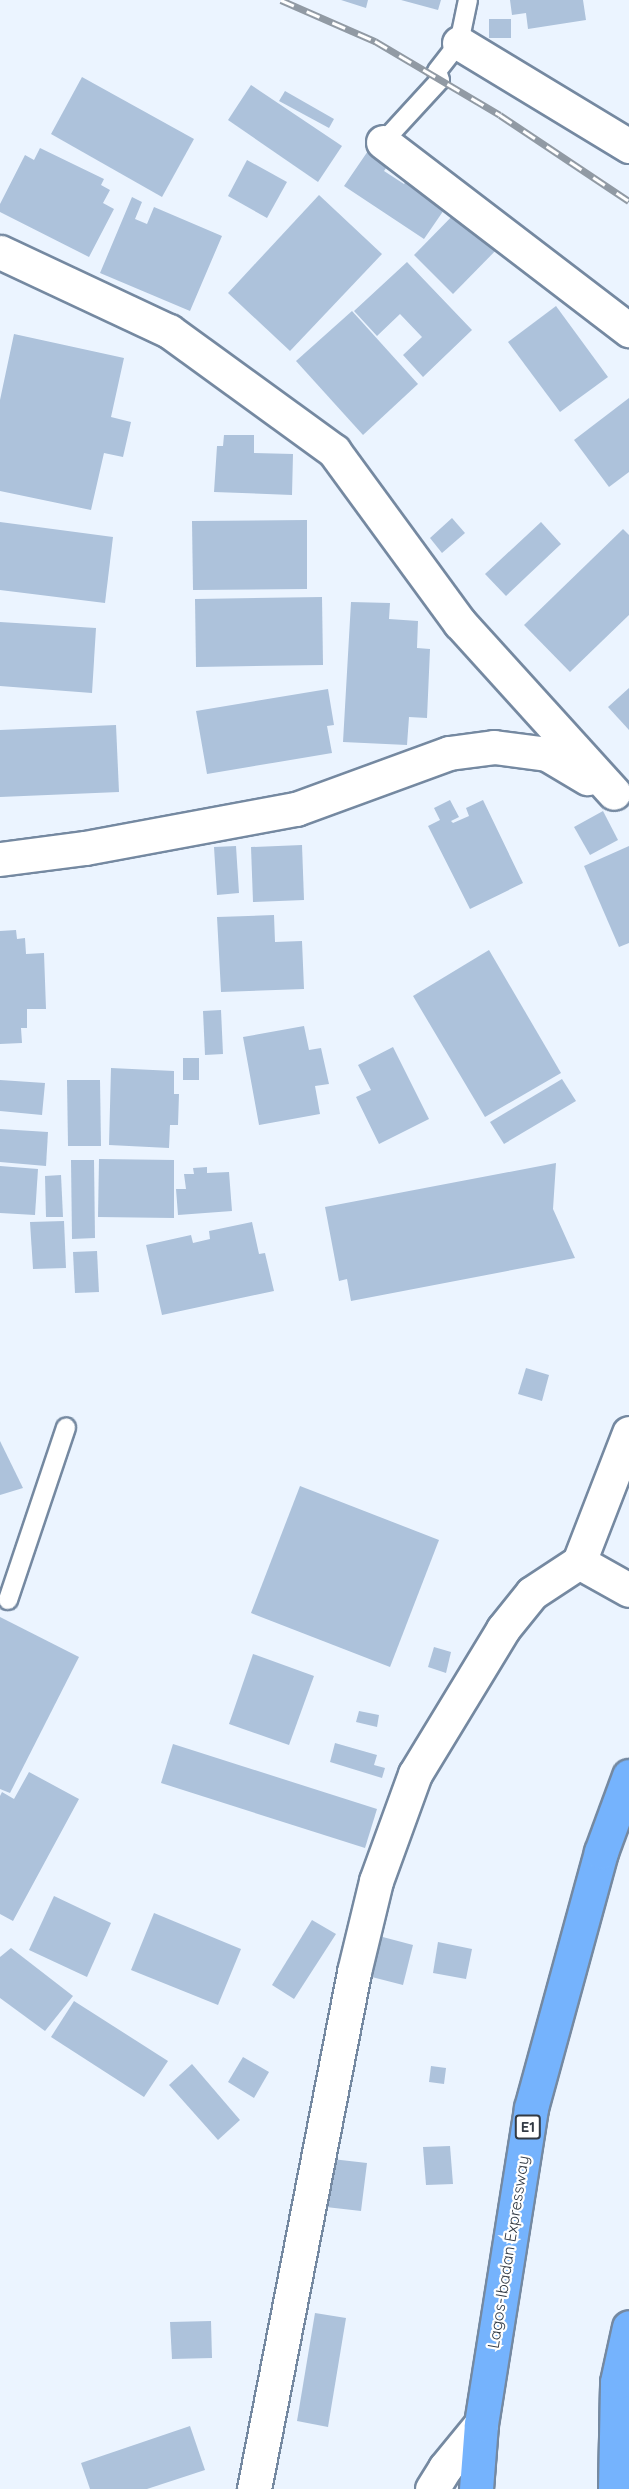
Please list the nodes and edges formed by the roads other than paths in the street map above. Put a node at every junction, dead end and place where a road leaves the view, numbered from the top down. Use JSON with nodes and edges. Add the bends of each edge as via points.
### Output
{"nodes":[{"id":1,"x":468,"y":0,"type":"edge"},
{"id":2,"x":459,"y":42,"type":"junction"},
{"id":3,"x":383,"y":141,"type":"joint"},
{"id":4,"x":629,"y":146,"type":"edge"},
{"id":5,"x":0,"y":252,"type":"edge"},
{"id":6,"x":629,"y":330,"type":"edge"},
{"id":7,"x":622,"y":799,"type":"edge"},
{"id":8,"x":0,"y":859,"type":"edge"},
{"id":9,"x":66,"y":1428,"type":"dead end"},
{"id":10,"x":629,"y":1433,"type":"edge"},
{"id":11,"x":579,"y":1562,"type":"junction"},
{"id":12,"x":629,"y":1590,"type":"edge"},
{"id":13,"x":8,"y":1600,"type":"dead end"},
{"id":14,"x":629,"y":1776,"type":"edge"},
{"id":15,"x":629,"y":2327,"type":"edge"},
{"id":16,"x":623,"y":2383,"type":"edge"},
{"id":17,"x":481,"y":2424,"type":"junction"},
{"id":18,"x":254,"y":2489,"type":"edge"},
{"id":19,"x":432,"y":2489,"type":"edge"},
{"id":20,"x":476,"y":2489,"type":"edge"},
{"id":21,"x":615,"y":2489,"type":"edge"}],
"edges":[{"from":1,"to":2,"type":"lane"},
{"from":2,"to":3,"type":"lane","via":[[437,71],[440,80]]},
{"from":2,"to":4,"type":"street"},
{"from":3,"to":6,"type":"street"},
{"from":5,"to":7,"type":"street","via":[[169,331],[334,451],[460,623]]},
{"from":7,"to":8,"type":"street","via":[[547,754],[494,747],[449,753],[296,809],[86,848]]},
{"from":9,"to":13,"type":"lane"},
{"from":10,"to":11,"type":"street"},
{"from":11,"to":12,"type":"street"},
{"from":11,"to":18,"type":"street","via":[[532,1593],[502,1629],[415,1774],[376,1881],[354,1972]]},
{"from":14,"to":17,"type":"highway","name":"Lagos-Ibadan Expressway","number":"E1","via":[[601,1852],[531,2108]]},
{"from":15,"to":16,"type":"highway"},
{"from":16,"to":21,"type":"highway"},
{"from":17,"to":19,"type":"street"},
{"from":17,"to":20,"type":"highway","name":"Lagos-Ibadan Expressway","number":"E1"}]}
